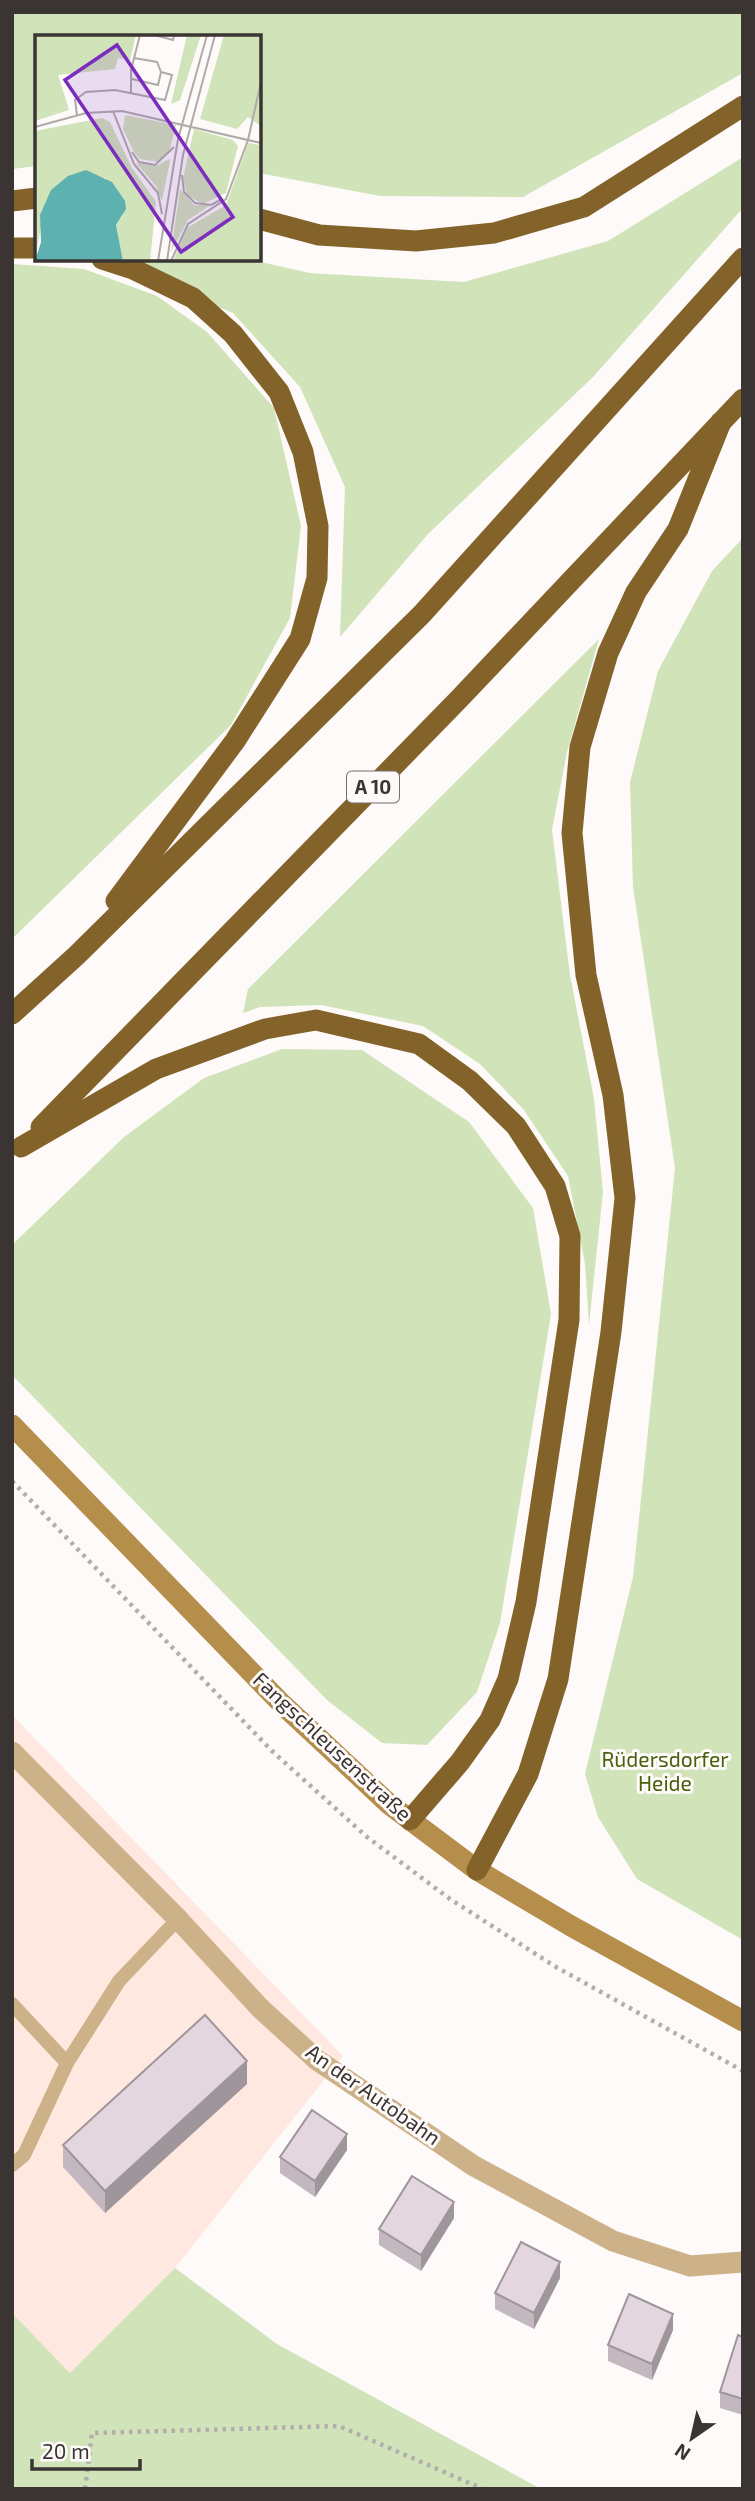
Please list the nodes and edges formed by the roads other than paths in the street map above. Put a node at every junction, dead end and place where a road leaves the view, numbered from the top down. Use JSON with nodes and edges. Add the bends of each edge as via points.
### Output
{"nodes":[{"id":1,"x":743,"y":106,"type":"edge"},
{"id":2,"x":35,"y":198,"type":"edge"},
{"id":3,"x":12,"y":201,"type":"edge"},
{"id":4,"x":261,"y":220,"type":"edge"},
{"id":5,"x":12,"y":248,"type":"edge"},
{"id":6,"x":35,"y":248,"type":"edge"},
{"id":7,"x":743,"y":258,"type":"edge"},
{"id":8,"x":108,"y":261,"type":"edge"},
{"id":9,"x":743,"y":399,"type":"edge"},
{"id":10,"x":721,"y":422,"type":"junction"},
{"id":11,"x":77,"y":954,"type":"junction"},
{"id":12,"x":12,"y":1014,"type":"edge"},
{"id":13,"x":17,"y":1151,"type":"edge"},
{"id":14,"x":12,"y":1425,"type":"edge"},
{"id":15,"x":12,"y":1752,"type":"edge"},
{"id":16,"x":410,"y":1820,"type":"junction"},
{"id":17,"x":477,"y":1870,"type":"junction"},
{"id":18,"x":178,"y":1919,"type":"junction"},
{"id":19,"x":12,"y":2004,"type":"edge"},
{"id":20,"x":743,"y":2021,"type":"edge"},
{"id":21,"x":67,"y":2063,"type":"junction"},
{"id":22,"x":12,"y":2165,"type":"edge"},
{"id":23,"x":743,"y":2262,"type":"edge"}],
"edges":[{"from":1,"to":4,"type":"highway","via":[[584,207],[494,233],[416,241],[319,235]]},
{"from":2,"to":3,"type":"highway"},
{"from":5,"to":6,"type":"highway"},
{"from":7,"to":11,"type":"highway","via":[[422,614]]},
{"from":8,"to":11,"type":"highway","via":[[193,298],[233,334],[279,392],[303,452],[318,526],[317,578],[300,639],[258,706]]},
{"from":9,"to":10,"type":"highway","number":"A 10"},
{"from":10,"to":13,"type":"highway","number":"A 10","via":[[459,699]]},
{"from":10,"to":17,"type":"highway","via":[[678,529],[636,592],[608,653],[580,747],[572,834],[582,936],[586,975],[613,1095],[625,1198],[611,1332],[558,1679],[528,1774]]},
{"from":11,"to":12,"type":"highway"},
{"from":13,"to":16,"type":"highway","via":[[156,1069],[265,1029],[316,1020],[419,1044],[470,1080],[516,1126],[555,1186],[570,1236],[569,1320],[520,1628],[508,1679],[491,1720]]},
{"from":14,"to":16,"type":"main road","name":"Fangschleusenstraße","via":[[282,1704]]},
{"from":15,"to":18,"type":"street","name":"An der Autobahn"},
{"from":16,"to":17,"type":"main road","name":"Fangschleusenstraße"},
{"from":17,"to":20,"type":"main road","name":"Fangschleusenstraße"},
{"from":18,"to":21,"type":"lane","via":[[119,1981]]},
{"from":18,"to":23,"type":"street","name":"An der Autobahn","via":[[260,2008],[317,2060],[474,2166],[613,2241],[690,2266]]},
{"from":19,"to":21,"type":"lane"},
{"from":21,"to":22,"type":"lane","via":[[24,2155]]}]}
